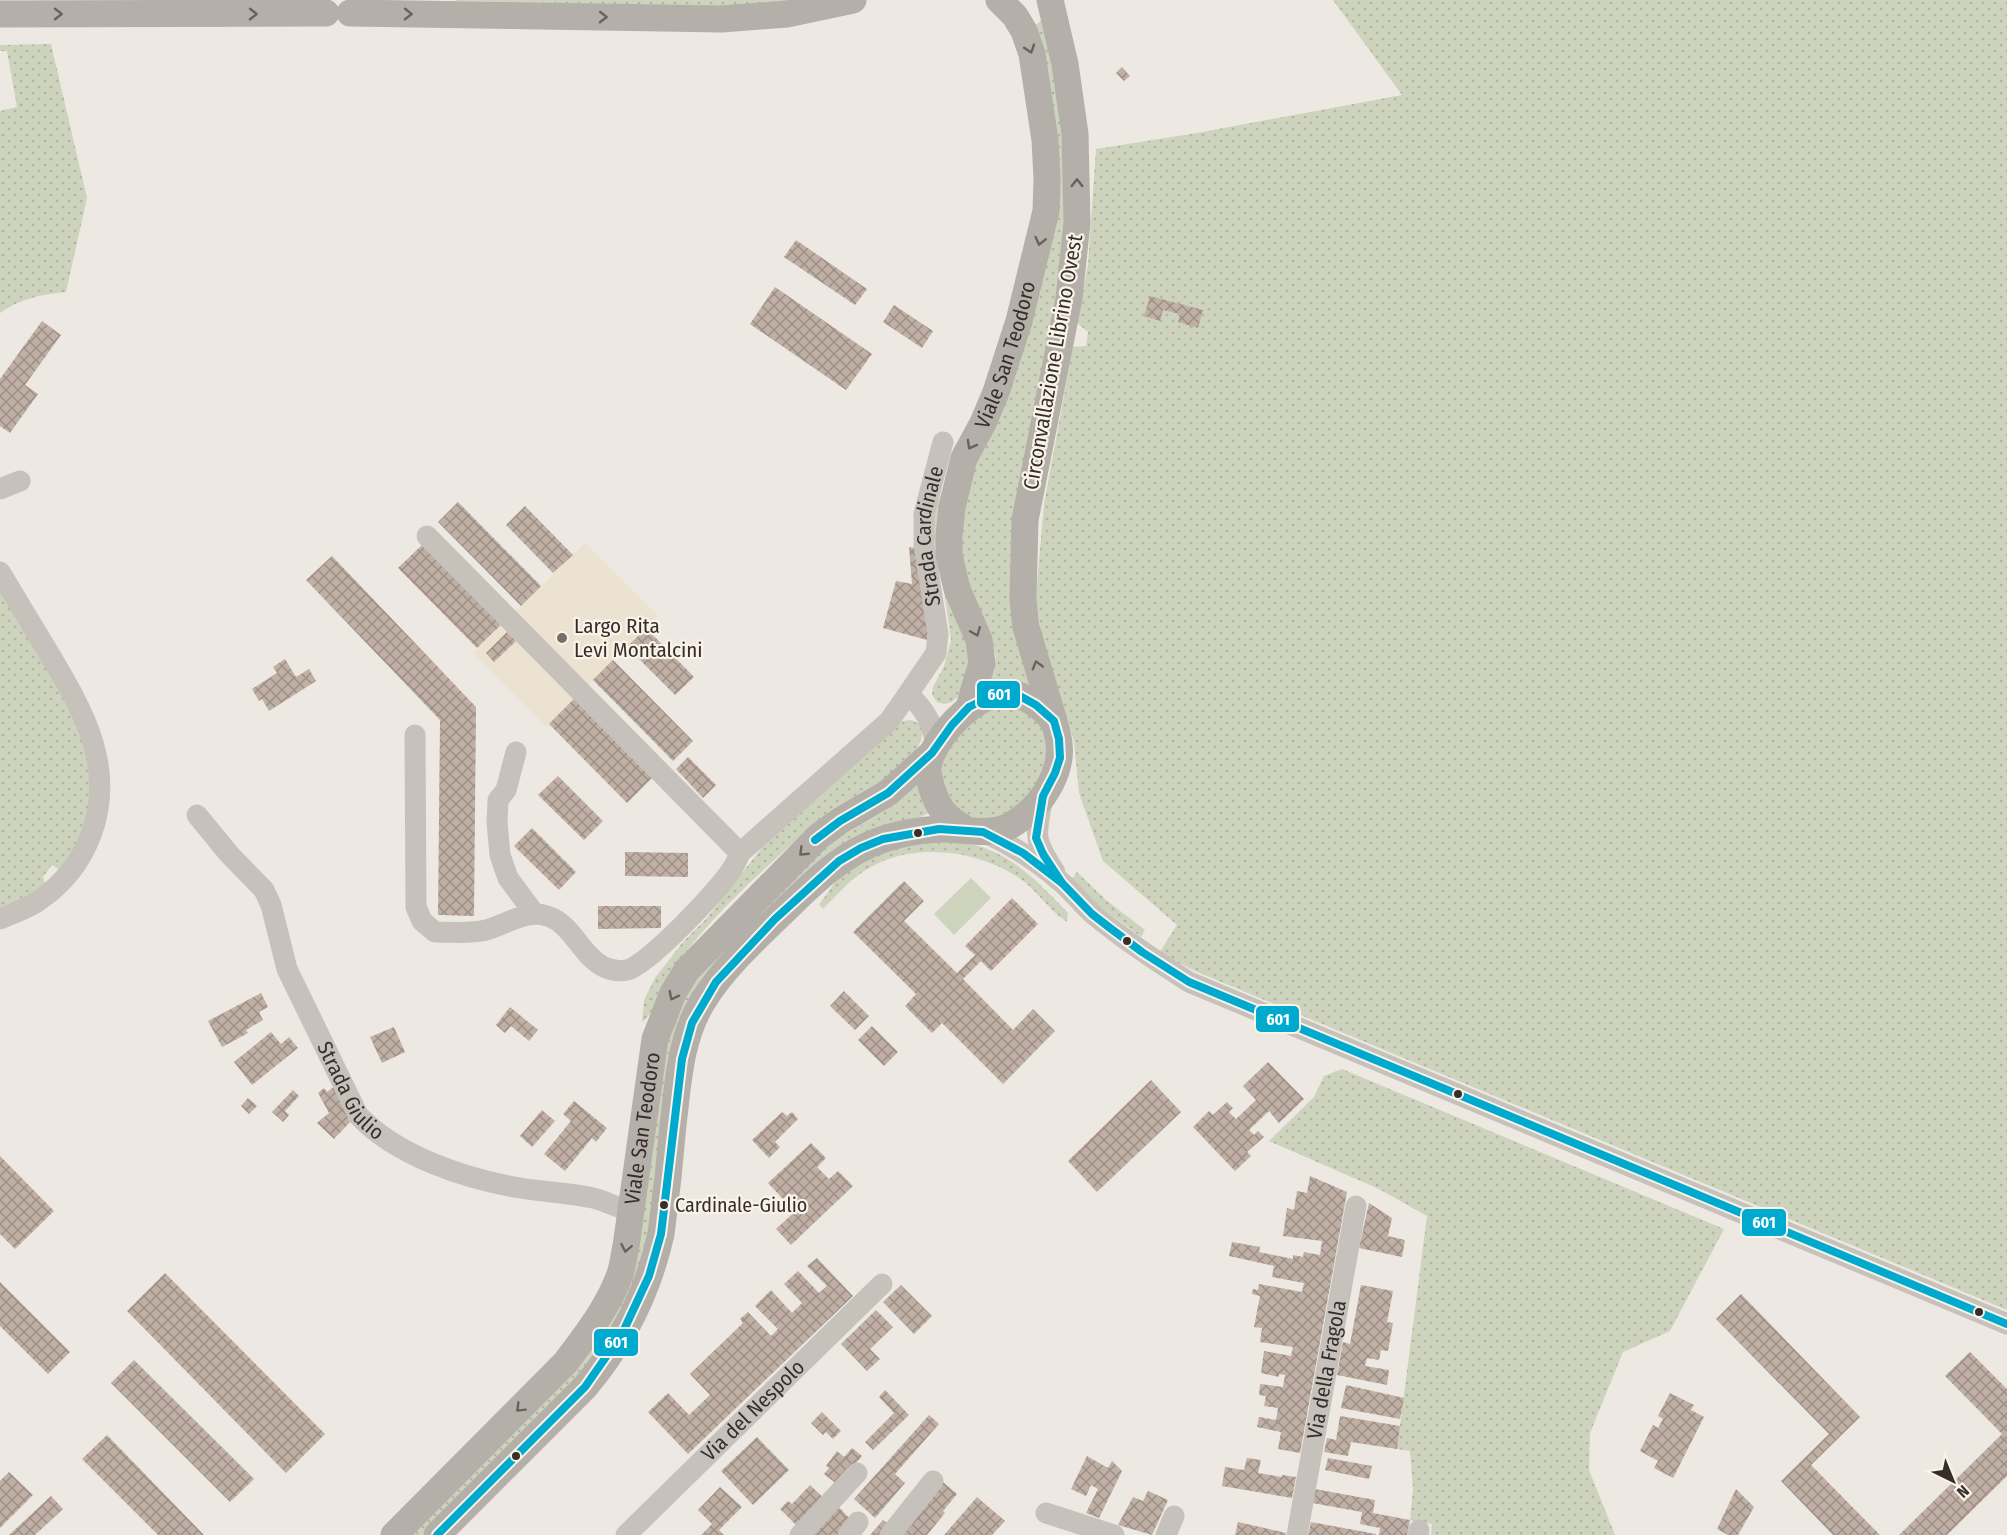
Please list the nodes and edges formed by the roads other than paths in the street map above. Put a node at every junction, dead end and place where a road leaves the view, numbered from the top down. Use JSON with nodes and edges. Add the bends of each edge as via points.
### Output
{"nodes":[{"id":1,"x":854,"y":0,"type":"edge"},
{"id":2,"x":999,"y":0,"type":"edge"},
{"id":3,"x":1050,"y":0,"type":"edge"},
{"id":4,"x":338,"y":7,"type":"edge"},
{"id":5,"x":0,"y":14,"type":"edge"},
{"id":6,"x":943,"y":442,"type":"dead end"},
{"id":7,"x":20,"y":481,"type":"dead end"},
{"id":8,"x":0,"y":489,"type":"edge"},
{"id":9,"x":427,"y":536,"type":"dead end"},
{"id":10,"x":0,"y":572,"type":"edge"},
{"id":11,"x":915,"y":699,"type":"junction"},
{"id":12,"x":966,"y":710,"type":"junction"},
{"id":13,"x":1054,"y":721,"type":"junction"},
{"id":14,"x":415,"y":735,"type":"dead end"},
{"id":15,"x":934,"y":750,"type":"junction"},
{"id":16,"x":516,"y":752,"type":"dead end"},
{"id":17,"x":1043,"y":796,"type":"junction"},
{"id":18,"x":197,"y":815,"type":"dead end"},
{"id":19,"x":975,"y":831,"type":"junction"},
{"id":20,"x":740,"y":853,"type":"junction"},
{"id":21,"x":1062,"y":883,"type":"junction"},
{"id":22,"x":534,"y":913,"type":"junction"},
{"id":23,"x":0,"y":919,"type":"edge"},
{"id":24,"x":1356,"y":1206,"type":"dead end"},
{"id":25,"x":632,"y":1210,"type":"junction"},
{"id":26,"x":882,"y":1284,"type":"dead end"},
{"id":27,"x":2007,"y":1324,"type":"edge"},
{"id":28,"x":857,"y":1473,"type":"dead end"},
{"id":29,"x":933,"y":1481,"type":"dead end"},
{"id":30,"x":1046,"y":1513,"type":"dead end"},
{"id":31,"x":394,"y":1535,"type":"edge"},
{"id":32,"x":437,"y":1535,"type":"edge"},
{"id":33,"x":626,"y":1535,"type":"edge"},
{"id":34,"x":800,"y":1535,"type":"edge"},
{"id":35,"x":890,"y":1535,"type":"edge"},
{"id":36,"x":1114,"y":1535,"type":"edge"},
{"id":37,"x":1297,"y":1535,"type":"edge"}],
"edges":[{"from":4,"to":1,"type":"main road","one_way":true,"via":[[722,19],[787,14]]},
{"from":2,"to":12,"type":"main road","name":"Viale San Teodoro","one_way":true,"via":[[1024,30],[1032,54],[1045,140],[1046,211],[1019,321],[996,392],[964,458],[952,507],[949,555],[957,589],[979,640],[982,663]]},
{"from":13,"to":3,"type":"main road","name":"Circonvallazione Librino Ovest","one_way":true,"via":[[1026,627],[1023,599],[1025,520],[1069,298],[1077,223],[1075,134],[1065,64]]},
{"from":5,"to":4,"type":"main road","one_way":true},
{"from":6,"to":11,"type":"street","name":"Strada Cardinale","via":[[924,514],[924,545],[938,634],[936,654]]},
{"from":7,"to":8,"type":"street"},
{"from":9,"to":20,"type":"street"},
{"from":10,"to":23,"type":"street","via":[[78,703],[93,740],[100,791],[98,815],[86,848],[71,872],[40,901]]},
{"from":11,"to":12,"type":"street","via":[[945,711]]},
{"from":11,"to":15,"type":"street","via":[[935,732]]},
{"from":11,"to":20,"type":"street","name":"Strada Cardinale"},
{"from":12,"to":13,"type":"main road","via":[[995,694],[1018,695]]},
{"from":12,"to":15,"type":"main road"},
{"from":13,"to":17,"type":"main road","via":[[1060,758]]},
{"from":14,"to":22,"type":"street","via":[[416,907],[422,921],[435,932],[483,931]]},
{"from":15,"to":19,"type":"main road","via":[[928,768],[937,804],[952,821]]},
{"from":15,"to":25,"type":"main road","name":"Viale San Teodoro","one_way":true,"via":[[888,794],[819,836],[687,970],[673,993],[655,1039]]},
{"from":16,"to":22,"type":"street","via":[[506,790],[498,800],[500,855],[508,878]]},
{"from":17,"to":19,"type":"main road","via":[[1013,824],[996,831]]},
{"from":17,"to":21,"type":"street","via":[[1036,838]]},
{"from":18,"to":25,"type":"street","name":"Strada Giulio","via":[[264,890],[298,995],[358,1115],[369,1127],[432,1164],[503,1185],[594,1198]]},
{"from":19,"to":21,"type":"street","via":[[1023,853]]},
{"from":19,"to":32,"type":"main road","via":[[939,829],[861,848],[839,861],[716,982],[686,1041],[661,1234],[636,1311],[585,1387]]},
{"from":20,"to":22,"type":"street","name":"Strada Cardinale","via":[[716,889],[657,951],[627,970],[603,966],[557,921]]},
{"from":21,"to":27,"type":"street","via":[[1092,914],[1189,982]]},
{"from":24,"to":37,"type":"street","name":"Via della Fragola"},
{"from":25,"to":31,"type":"main road","name":"Viale San Teodoro","one_way":true,"via":[[621,1273],[589,1331],[566,1362]]},
{"from":26,"to":33,"type":"street","name":"Via del Nespolo"},
{"from":28,"to":34,"type":"street"},
{"from":29,"to":35,"type":"street"},
{"from":30,"to":36,"type":"street"}]}
